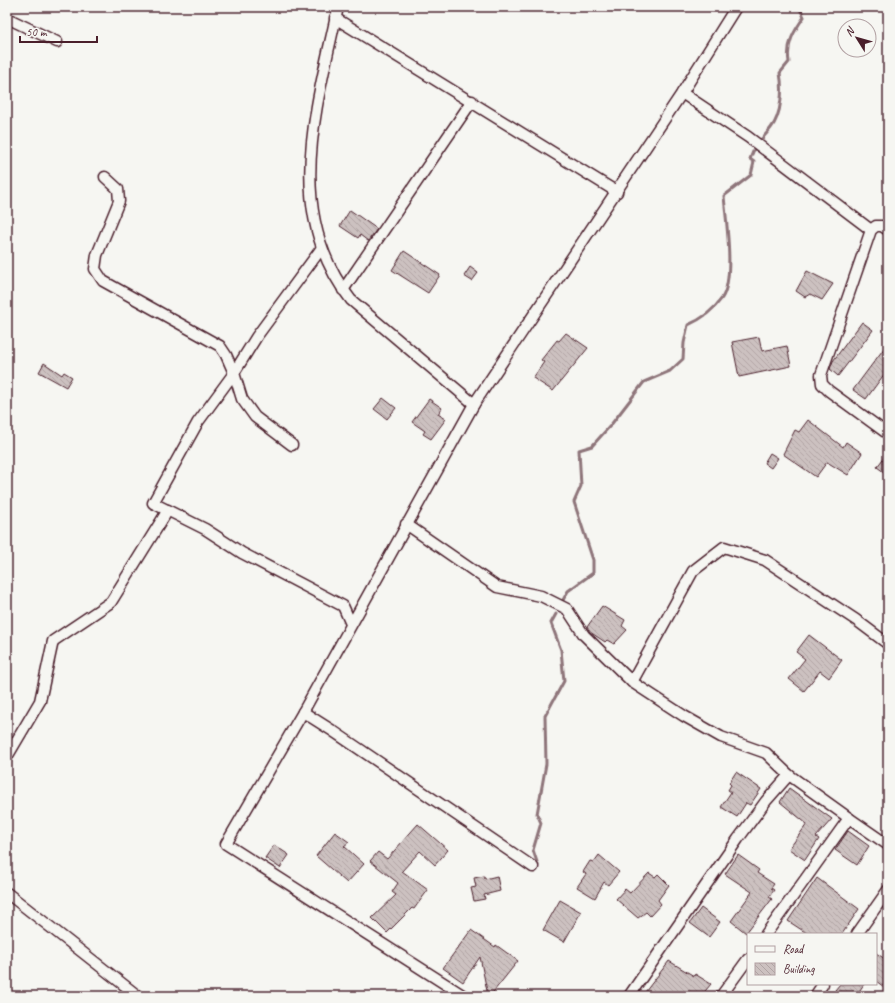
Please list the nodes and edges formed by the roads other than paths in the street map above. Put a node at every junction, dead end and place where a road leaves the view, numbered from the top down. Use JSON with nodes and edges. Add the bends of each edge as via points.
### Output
{"nodes":[{"id":1,"x":338,"y":7,"type":"edge"},
{"id":2,"x":736,"y":7,"type":"edge"},
{"id":3,"x":7,"y":18,"type":"edge"},
{"id":4,"x":335,"y":18,"type":"junction"},
{"id":5,"x":57,"y":42,"type":"dead end"},
{"id":6,"x":682,"y":94,"type":"junction"},
{"id":7,"x":472,"y":101,"type":"junction"},
{"id":8,"x":105,"y":177,"type":"dead end"},
{"id":9,"x":617,"y":192,"type":"junction"},
{"id":10,"x":871,"y":230,"type":"junction"},
{"id":11,"x":888,"y":230,"type":"edge"},
{"id":12,"x":321,"y":249,"type":"junction"},
{"id":13,"x":343,"y":290,"type":"junction"},
{"id":14,"x":234,"y":373,"type":"junction"},
{"id":15,"x":474,"y":404,"type":"junction"},
{"id":16,"x":888,"y":434,"type":"edge"},
{"id":17,"x":292,"y":445,"type":"dead end"},
{"id":18,"x":168,"y":510,"type":"junction"},
{"id":19,"x":406,"y":524,"type":"junction"},
{"id":20,"x":351,"y":624,"type":"junction"},
{"id":21,"x":888,"y":644,"type":"edge"},
{"id":22,"x":632,"y":682,"type":"junction"},
{"id":23,"x":303,"y":712,"type":"junction"},
{"id":24,"x":7,"y":756,"type":"edge"},
{"id":25,"x":789,"y":775,"type":"junction"},
{"id":26,"x":849,"y":818,"type":"junction"},
{"id":27,"x":887,"y":843,"type":"edge"},
{"id":28,"x":533,"y":867,"type":"dead end"},
{"id":29,"x":888,"y":890,"type":"edge"},
{"id":30,"x":7,"y":893,"type":"edge"},
{"id":31,"x":767,"y":933,"type":"edge"},
{"id":32,"x":858,"y":933,"type":"edge"},
{"id":33,"x":747,"y":960,"type":"edge"},
{"id":34,"x":822,"y":985,"type":"edge"},
{"id":35,"x":138,"y":996,"type":"edge"},
{"id":36,"x":464,"y":996,"type":"edge"},
{"id":37,"x":629,"y":996,"type":"edge"},
{"id":38,"x":721,"y":996,"type":"edge"},
{"id":39,"x":815,"y":996,"type":"edge"}],
"edges":[{"from":1,"to":4,"type":"street"},
{"from":2,"to":6,"type":"street"},
{"from":3,"to":5,"type":"street"},
{"from":4,"to":7,"type":"street"},
{"from":4,"to":12,"type":"street","via":[[310,150],[310,189]]},
{"from":6,"to":9,"type":"street"},
{"from":6,"to":10,"type":"street","via":[[748,137]]},
{"from":7,"to":9,"type":"street"},
{"from":7,"to":13,"type":"street"},
{"from":8,"to":14,"type":"street","via":[[118,189],[119,202],[97,254],[95,269],[103,281],[220,346]]},
{"from":9,"to":15,"type":"street"},
{"from":10,"to":11,"type":"street","via":[[876,226],[882,226]]},
{"from":10,"to":16,"type":"street","via":[[821,375],[822,384],[829,391]]},
{"from":12,"to":13,"type":"street"},
{"from":12,"to":14,"type":"street","via":[[257,336]]},
{"from":13,"to":15,"type":"street","via":[[351,300]]},
{"from":14,"to":17,"type":"street","via":[[242,399],[255,417]]},
{"from":14,"to":18,"type":"street","via":[[198,422],[153,503]]},
{"from":15,"to":19,"type":"street"},
{"from":18,"to":20,"type":"street","via":[[205,529],[242,553],[343,606]]},
{"from":18,"to":24,"type":"street","via":[[111,602],[53,641],[40,701]]},
{"from":19,"to":20,"type":"street"},
{"from":19,"to":22,"type":"street","via":[[497,587],[541,596],[567,609],[584,635]]},
{"from":20,"to":23,"type":"street"},
{"from":21,"to":22,"type":"street","via":[[765,560],[724,548],[693,571]]},
{"from":22,"to":25,"type":"street","via":[[684,716],[721,736],[766,753]]},
{"from":23,"to":28,"type":"street"},
{"from":23,"to":36,"type":"street","via":[[226,844]]},
{"from":25,"to":26,"type":"street"},
{"from":25,"to":37,"type":"street","via":[[738,839]]},
{"from":26,"to":27,"type":"street"},
{"from":26,"to":31,"type":"street"},
{"from":29,"to":32,"type":"street"},
{"from":30,"to":35,"type":"street"},
{"from":33,"to":38,"type":"street"},
{"from":34,"to":39,"type":"street"}]}
